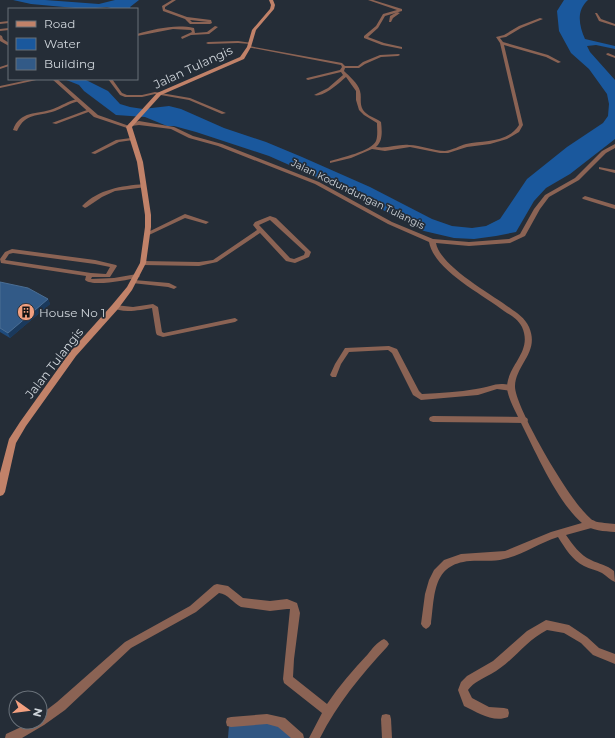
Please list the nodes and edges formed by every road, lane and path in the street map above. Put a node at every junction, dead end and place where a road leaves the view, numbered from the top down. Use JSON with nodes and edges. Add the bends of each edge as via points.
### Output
{"nodes":[{"id":1,"x":174,"y":0,"type":"edge"},
{"id":2,"x":270,"y":0,"type":"edge"},
{"id":3,"x":370,"y":0,"type":"edge"},
{"id":4,"x":399,"y":10,"type":"junction"},
{"id":5,"x":596,"y":14,"type":"dead end"},
{"id":6,"x":542,"y":19,"type":"dead end"},
{"id":7,"x":192,"y":20,"type":"dead end"},
{"id":8,"x":390,"y":21,"type":"dead end"},
{"id":9,"x":615,"y":25,"type":"edge"},
{"id":10,"x":216,"y":28,"type":"dead end"},
{"id":11,"x":191,"y":34,"type":"junction"},
{"id":12,"x":138,"y":35,"type":"edge"},
{"id":13,"x":182,"y":38,"type":"dead end"},
{"id":14,"x":208,"y":43,"type":"dead end"},
{"id":15,"x":502,"y":43,"type":"junction"},
{"id":16,"x":250,"y":45,"type":"junction"},
{"id":17,"x":401,"y":48,"type":"dead end"},
{"id":18,"x":608,"y":54,"type":"dead end"},
{"id":19,"x":398,"y":55,"type":"dead end"},
{"id":20,"x":615,"y":58,"type":"edge"},
{"id":21,"x":559,"y":62,"type":"dead end"},
{"id":22,"x":343,"y":69,"type":"junction"},
{"id":23,"x":346,"y":75,"type":"junction"},
{"id":24,"x":308,"y":79,"type":"dead end"},
{"id":25,"x":34,"y":80,"type":"edge"},
{"id":26,"x":55,"y":80,"type":"edge"},
{"id":27,"x":111,"y":80,"type":"edge"},
{"id":28,"x":0,"y":87,"type":"edge"},
{"id":29,"x":159,"y":94,"type":"junction"},
{"id":30,"x":316,"y":95,"type":"dead end"},
{"id":31,"x":77,"y":100,"type":"junction"},
{"id":32,"x":89,"y":111,"type":"junction"},
{"id":33,"x":224,"y":113,"type":"dead end"},
{"id":34,"x":54,"y":123,"type":"dead end"},
{"id":35,"x":130,"y":125,"type":"junction"},
{"id":36,"x":15,"y":130,"type":"dead end"},
{"id":37,"x":131,"y":139,"type":"junction"},
{"id":38,"x":615,"y":146,"type":"edge"},
{"id":39,"x":372,"y":148,"type":"junction"},
{"id":40,"x":93,"y":153,"type":"dead end"},
{"id":41,"x":332,"y":162,"type":"dead end"},
{"id":42,"x":601,"y":168,"type":"dead end"},
{"id":43,"x":615,"y":172,"type":"edge"},
{"id":44,"x":144,"y":186,"type":"junction"},
{"id":45,"x":585,"y":198,"type":"dead end"},
{"id":46,"x":86,"y":206,"type":"dead end"},
{"id":47,"x":615,"y":207,"type":"edge"},
{"id":48,"x":206,"y":222,"type":"dead end"},
{"id":49,"x":260,"y":230,"type":"junction"},
{"id":50,"x":147,"y":234,"type":"junction"},
{"id":51,"x":432,"y":241,"type":"junction"},
{"id":52,"x":142,"y":263,"type":"junction"},
{"id":53,"x":90,"y":275,"type":"junction"},
{"id":54,"x":114,"y":280,"type":"junction"},
{"id":55,"x":134,"y":281,"type":"junction"},
{"id":56,"x":174,"y":287,"type":"dead end"},
{"id":57,"x":116,"y":307,"type":"junction"},
{"id":58,"x":235,"y":320,"type":"dead end"},
{"id":59,"x":334,"y":375,"type":"dead end"},
{"id":60,"x":504,"y":387,"type":"junction"},
{"id":61,"x":433,"y":419,"type":"dead end"},
{"id":62,"x":521,"y":419,"type":"junction"},
{"id":63,"x":0,"y":492,"type":"edge"},
{"id":64,"x":588,"y":525,"type":"junction"},
{"id":65,"x":615,"y":528,"type":"edge"},
{"id":66,"x":560,"y":533,"type":"junction"},
{"id":67,"x":615,"y":578,"type":"edge"},
{"id":68,"x":426,"y":624,"type":"dead end"},
{"id":69,"x":384,"y":644,"type":"dead end"},
{"id":70,"x":615,"y":659,"type":"edge"},
{"id":71,"x":328,"y":710,"type":"junction"},
{"id":72,"x":504,"y":713,"type":"dead end"},
{"id":73,"x":48,"y":715,"type":"edge"},
{"id":74,"x":386,"y":719,"type":"dead end"},
{"id":75,"x":231,"y":722,"type":"dead end"},
{"id":76,"x":26,"y":730,"type":"edge"},
{"id":77,"x":10,"y":738,"type":"edge"},
{"id":78,"x":299,"y":738,"type":"edge"},
{"id":79,"x":314,"y":738,"type":"edge"},
{"id":80,"x":387,"y":738,"type":"edge"}],
"edges":[{"from":1,"to":7,"type":"street","via":[[163,7],[164,10]]},
{"from":2,"to":16,"type":"main road","name":"Jalan Tulangis","via":[[272,9],[254,30]]},
{"from":3,"to":4,"type":"street"},
{"from":4,"to":8,"type":"street","via":[[403,11],[391,17]]},
{"from":4,"to":17,"type":"street","via":[[384,15],[377,27],[365,37]]},
{"from":5,"to":9,"type":"street","via":[[600,20]]},
{"from":6,"to":15,"type":"street","via":[[498,37]]},
{"from":10,"to":11,"type":"street","via":[[208,33]]},
{"from":11,"to":12,"type":"street","via":[[194,32],[193,29],[181,28],[157,29]]},
{"from":11,"to":13,"type":"street"},
{"from":14,"to":16,"type":"street","via":[[238,42]]},
{"from":15,"to":21,"type":"street"},
{"from":15,"to":39,"type":"street","via":[[521,125],[519,129],[508,137],[491,143],[468,145],[445,152],[408,146],[382,151]]},
{"from":16,"to":22,"type":"street","via":[[342,64]]},
{"from":16,"to":29,"type":"main road","name":"Jalan Tulangis","via":[[242,58],[236,62]]},
{"from":18,"to":20,"type":"street"},
{"from":19,"to":22,"type":"street","via":[[380,56],[359,67]]},
{"from":22,"to":23,"type":"street"},
{"from":22,"to":24,"type":"street"},
{"from":23,"to":30,"type":"street"},
{"from":23,"to":39,"type":"street","via":[[359,93],[358,100],[362,113],[380,124],[378,143]]},
{"from":25,"to":28,"type":"street"},
{"from":26,"to":31,"type":"street","name":"Jalan Kodundungan Tulangis"},
{"from":27,"to":29,"type":"street","via":[[121,94],[126,96]]},
{"from":29,"to":33,"type":"street","via":[[196,100]]},
{"from":29,"to":35,"type":"main road","name":"Jalan Tulangis"},
{"from":31,"to":32,"type":"street","name":"Jalan Kodundungan Tulangis"},
{"from":31,"to":36,"type":"street","via":[[50,111],[31,115],[17,122]]},
{"from":32,"to":34,"type":"street"},
{"from":32,"to":35,"type":"street","name":"Jalan Kodundungan Tulangis","via":[[101,118]]},
{"from":35,"to":37,"type":"main road","name":"Jalan Tulangis"},
{"from":35,"to":51,"type":"street","name":"Jalan Kodundungan Tulangis","via":[[172,128],[276,166],[317,183],[390,223]]},
{"from":37,"to":40,"type":"street","via":[[118,141]]},
{"from":37,"to":44,"type":"main road","name":"Jalan Tulangis","via":[[140,162]]},
{"from":38,"to":51,"type":"street","name":"Jalan Kodundungan Tulangis","via":[[604,152],[577,179],[548,196],[520,237],[510,241],[480,244]]},
{"from":39,"to":41,"type":"street"},
{"from":42,"to":43,"type":"street"},
{"from":44,"to":46,"type":"street","via":[[116,189],[96,198]]},
{"from":44,"to":50,"type":"main road","name":"Jalan Tulangis","via":[[148,215]]},
{"from":45,"to":47,"type":"street"},
{"from":48,"to":50,"type":"street","via":[[186,216]]},
{"from":49,"to":49,"type":"street","via":[[288,260],[295,261],[309,254],[274,219],[257,223],[256,226]]},
{"from":49,"to":52,"type":"street","via":[[215,261],[199,264]]},
{"from":50,"to":52,"type":"main road","name":"Jalan Tulangis"},
{"from":51,"to":60,"type":"street","via":[[434,250],[446,263],[525,325],[528,339],[526,354]]},
{"from":52,"to":55,"type":"main road","name":"Jalan Tulangis"},
{"from":53,"to":53,"type":"street","via":[[3,262],[2,260],[12,252],[114,266],[108,276]]},
{"from":53,"to":54,"type":"street","via":[[88,281]]},
{"from":54,"to":55,"type":"street"},
{"from":54,"to":55,"type":"street"},
{"from":55,"to":56,"type":"street"},
{"from":55,"to":57,"type":"main road","name":"Jalan Tulangis"},
{"from":57,"to":58,"type":"street","via":[[155,307],[159,333],[163,335]]},
{"from":57,"to":63,"type":"main road","name":"Jalan Tulangis","via":[[73,354],[23,424],[12,442]]},
{"from":59,"to":60,"type":"street","via":[[347,350],[390,348],[395,351],[419,396],[451,395]]},
{"from":60,"to":62,"type":"street"},
{"from":61,"to":62,"type":"street"},
{"from":62,"to":64,"type":"street","via":[[557,483]]},
{"from":64,"to":65,"type":"street"},
{"from":64,"to":66,"type":"street"},
{"from":66,"to":67,"type":"street","via":[[570,549],[582,561],[602,567]]},
{"from":66,"to":68,"type":"street","via":[[500,556],[474,556],[448,562],[440,569],[432,587]]},
{"from":69,"to":71,"type":"street"},
{"from":70,"to":72,"type":"street","via":[[596,652],[566,628],[546,624],[491,669],[465,684],[463,690],[468,702],[488,712]]},
{"from":71,"to":73,"type":"street","via":[[288,679],[294,606],[241,602],[220,587],[193,609],[128,645]]},
{"from":71,"to":79,"type":"street"},
{"from":74,"to":80,"type":"street"},
{"from":75,"to":78,"type":"street","via":[[267,719],[281,722]]},
{"from":76,"to":77,"type":"street"}]}
